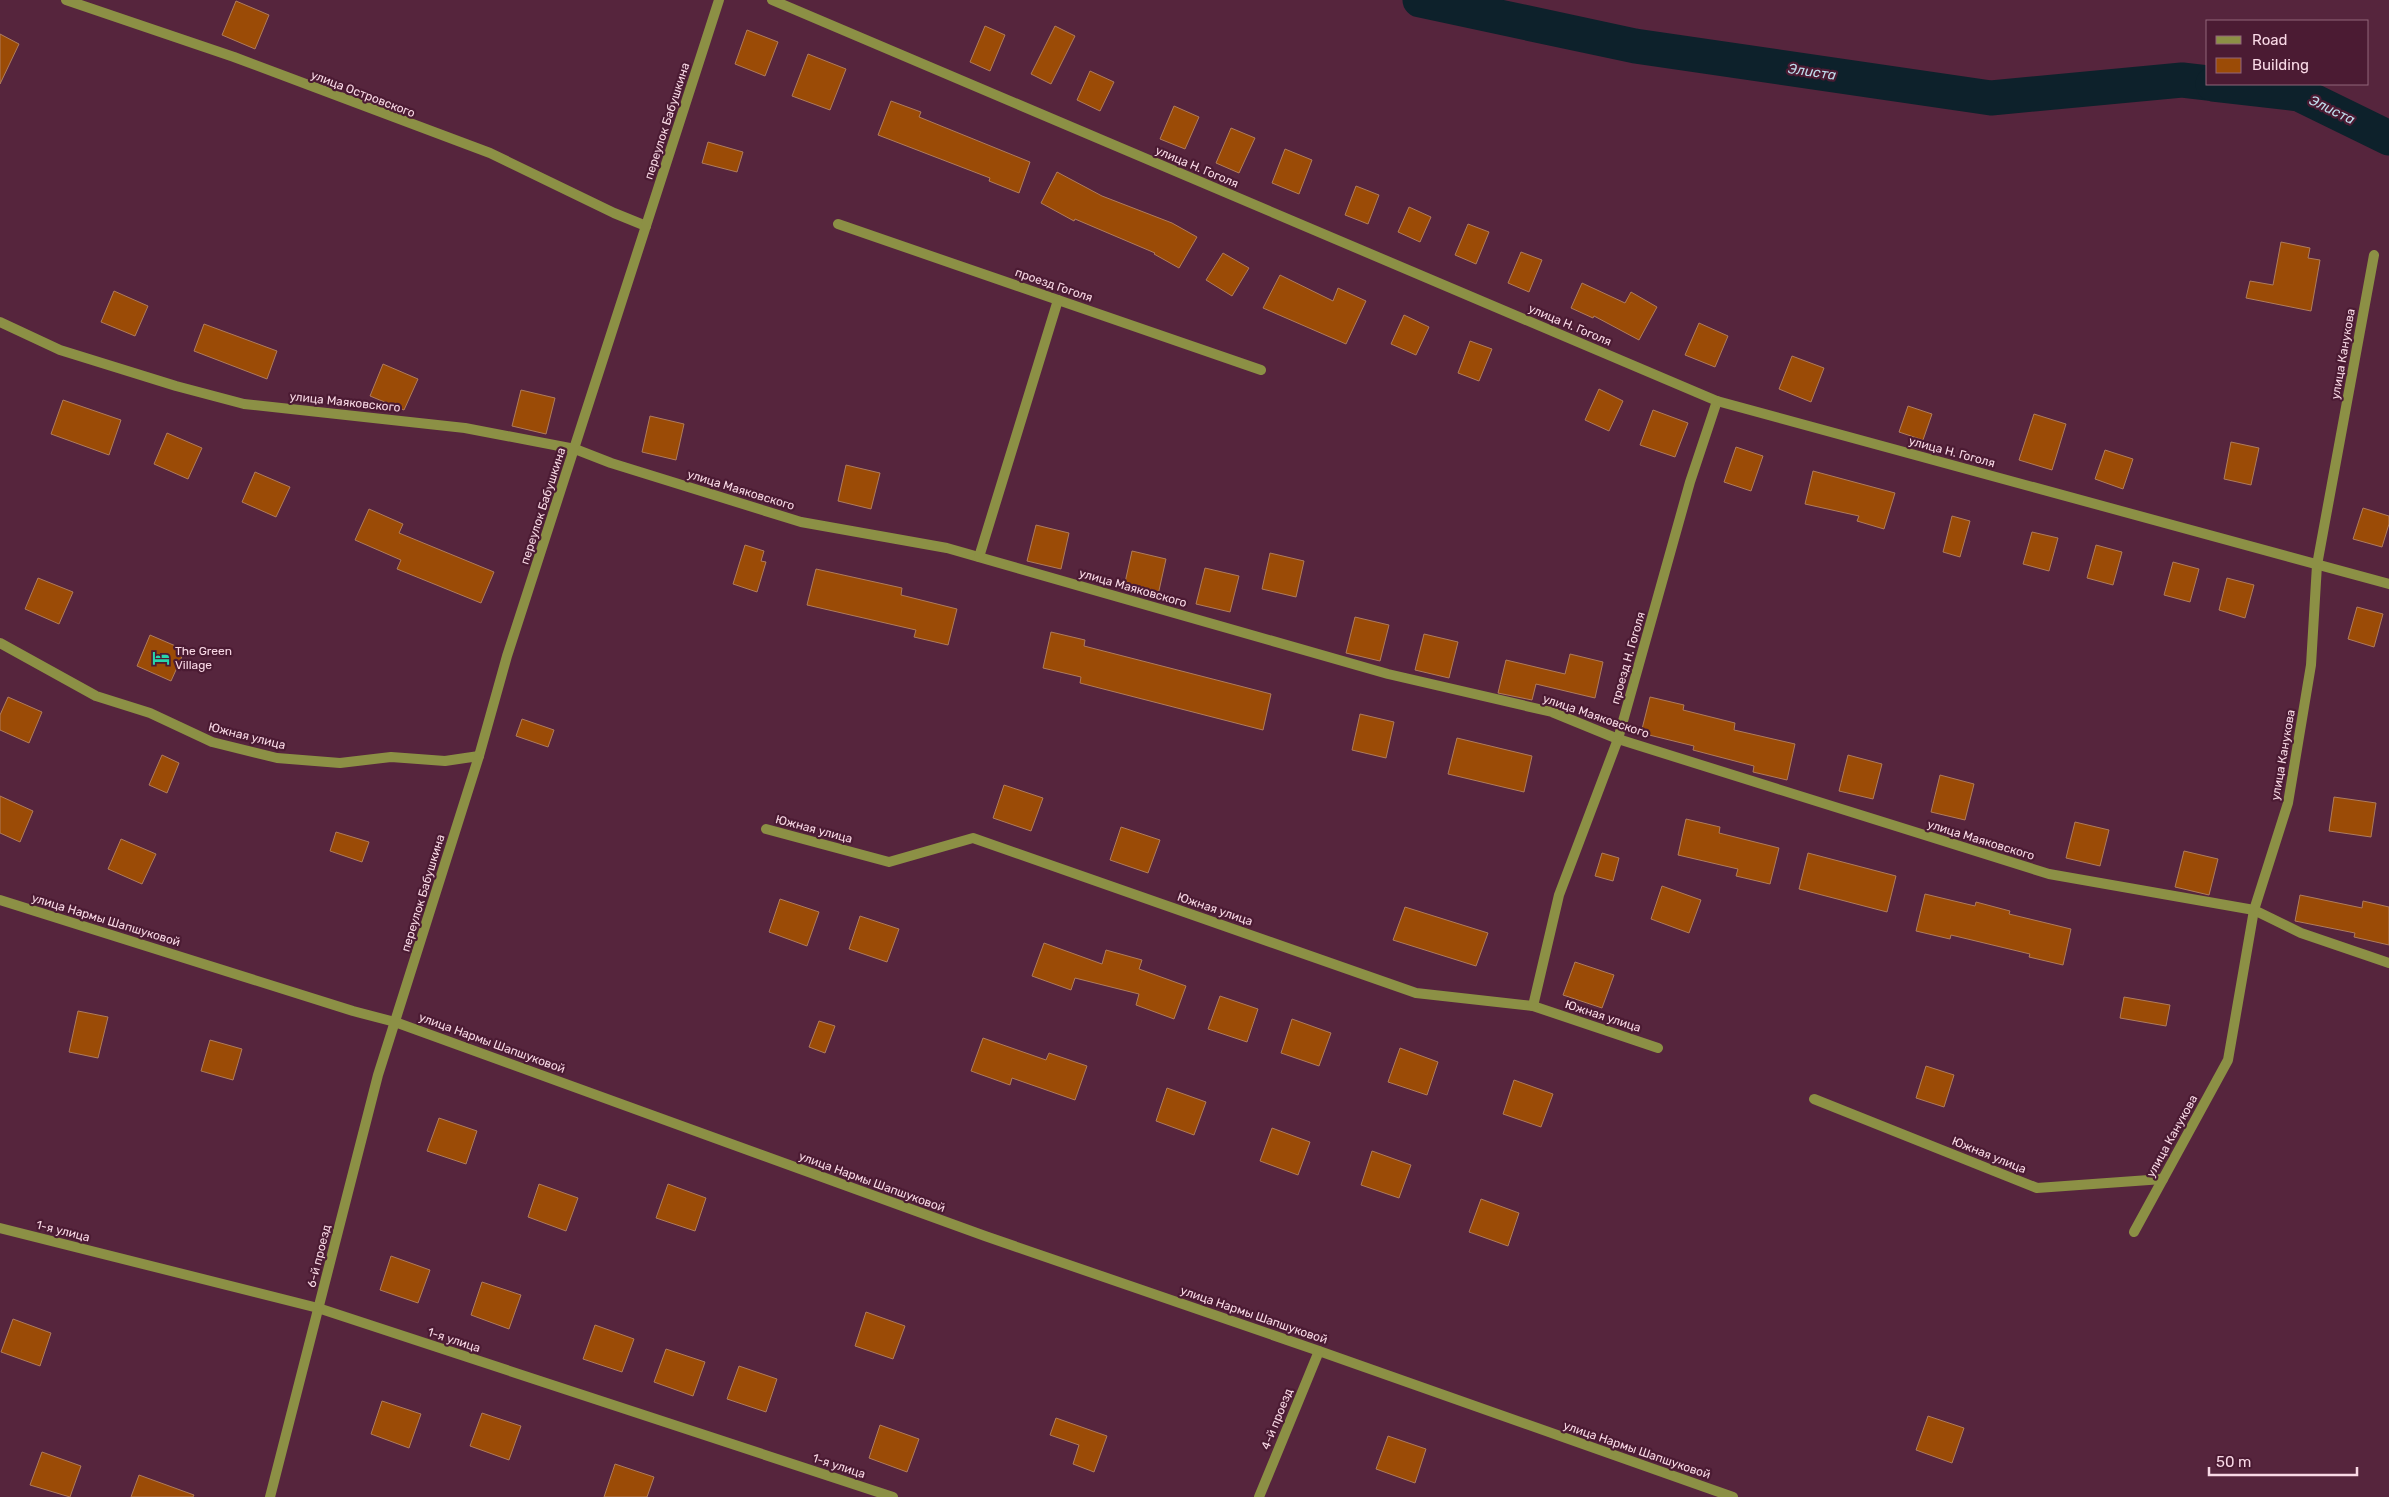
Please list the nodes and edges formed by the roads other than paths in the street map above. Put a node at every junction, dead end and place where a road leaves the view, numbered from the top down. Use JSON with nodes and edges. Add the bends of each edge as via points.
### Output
{"nodes":[{"id":1,"x":66,"y":0,"type":"edge"},
{"id":2,"x":719,"y":0,"type":"edge"},
{"id":3,"x":772,"y":0,"type":"edge"},
{"id":4,"x":838,"y":224,"type":"dead end"},
{"id":5,"x":646,"y":226,"type":"junction"},
{"id":6,"x":2374,"y":255,"type":"dead end"},
{"id":7,"x":1058,"y":300,"type":"junction"},
{"id":8,"x":0,"y":322,"type":"edge"},
{"id":9,"x":1261,"y":370,"type":"dead end"},
{"id":10,"x":1717,"y":402,"type":"junction"},
{"id":11,"x":575,"y":449,"type":"junction"},
{"id":12,"x":979,"y":557,"type":"junction"},
{"id":13,"x":2317,"y":565,"type":"junction"},
{"id":14,"x":2389,"y":584,"type":"edge"},
{"id":15,"x":0,"y":643,"type":"edge"},
{"id":16,"x":1618,"y":739,"type":"junction"},
{"id":17,"x":478,"y":756,"type":"junction"},
{"id":18,"x":766,"y":829,"type":"dead end"},
{"id":19,"x":0,"y":900,"type":"edge"},
{"id":20,"x":2254,"y":910,"type":"junction"},
{"id":21,"x":2389,"y":963,"type":"edge"},
{"id":22,"x":1533,"y":1006,"type":"junction"},
{"id":23,"x":395,"y":1022,"type":"junction"},
{"id":24,"x":1658,"y":1048,"type":"dead end"},
{"id":25,"x":1814,"y":1099,"type":"dead end"},
{"id":26,"x":2163,"y":1179,"type":"junction"},
{"id":27,"x":0,"y":1228,"type":"edge"},
{"id":28,"x":2134,"y":1232,"type":"dead end"},
{"id":29,"x":318,"y":1308,"type":"junction"},
{"id":30,"x":1319,"y":1351,"type":"junction"},
{"id":31,"x":270,"y":1497,"type":"edge"},
{"id":32,"x":893,"y":1497,"type":"edge"},
{"id":33,"x":1259,"y":1497,"type":"edge"},
{"id":34,"x":1733,"y":1497,"type":"edge"}],
"edges":[{"from":1,"to":5,"type":"street","name":"улица Островского","via":[[234,57],[490,153]]},
{"from":2,"to":5,"type":"street","name":"переулок Бабушкина"},
{"from":3,"to":10,"type":"street","name":"улица Н. Гоголя"},
{"from":4,"to":7,"type":"street","name":"проезд Гоголя"},
{"from":5,"to":11,"type":"street","name":"переулок Бабушкина"},
{"from":6,"to":13,"type":"street","name":"улица Канукова"},
{"from":7,"to":9,"type":"street","name":"проезд Гоголя"},
{"from":7,"to":12,"type":"street"},
{"from":8,"to":11,"type":"street","name":"улица Маяковского","via":[[60,350],[244,404],[465,428]]},
{"from":10,"to":13,"type":"street","name":"улица Н. Гоголя"},
{"from":10,"to":16,"type":"street","name":"проезд Н. Гоголя","via":[[1690,482]]},
{"from":11,"to":12,"type":"street","name":"улица Маяковского","via":[[801,522],[947,548]]},
{"from":11,"to":17,"type":"street","name":"переулок Бабушкина"},
{"from":12,"to":16,"type":"street","name":"улица Маяковского","via":[[1388,674],[1552,712]]},
{"from":13,"to":14,"type":"street","name":"улица Н. Гоголя"},
{"from":13,"to":20,"type":"street","name":"улица Канукова","via":[[2311,665],[2288,804]]},
{"from":15,"to":17,"type":"street","name":"Южная улица","via":[[96,696],[150,713],[212,742],[277,758],[340,763],[391,757],[445,761]]},
{"from":16,"to":20,"type":"street","name":"улица Маяковского","via":[[2049,874]]},
{"from":16,"to":22,"type":"street","name":"проезд Н. Гоголя","via":[[1559,895]]},
{"from":17,"to":23,"type":"street","name":"переулок Бабушкина"},
{"from":18,"to":22,"type":"street","name":"Южная улица","via":[[889,862],[973,838],[1416,993]]},
{"from":19,"to":23,"type":"street","name":"улица Нармы Шапшуковой"},
{"from":20,"to":21,"type":"street","name":"улица Маяковского","via":[[2302,933]]},
{"from":20,"to":26,"type":"street","name":"улица Канукова","via":[[2228,1060]]},
{"from":22,"to":24,"type":"street","name":"Южная улица"},
{"from":23,"to":29,"type":"street","name":"6-й проезд","via":[[378,1075]]},
{"from":23,"to":30,"type":"street","name":"улица Нармы Шапшуковой","via":[[985,1236]]},
{"from":25,"to":26,"type":"street","name":"Южная улица","via":[[2037,1188]]},
{"from":26,"to":28,"type":"street","name":"улица Канукова"},
{"from":27,"to":29,"type":"street","name":"1-я улица"},
{"from":29,"to":31,"type":"street","name":"6-й проезд"},
{"from":29,"to":32,"type":"street","name":"1-я улица"},
{"from":30,"to":33,"type":"street","name":"4-й проезд"},
{"from":30,"to":34,"type":"street","name":"улица Нармы Шапшуковой"}]}
